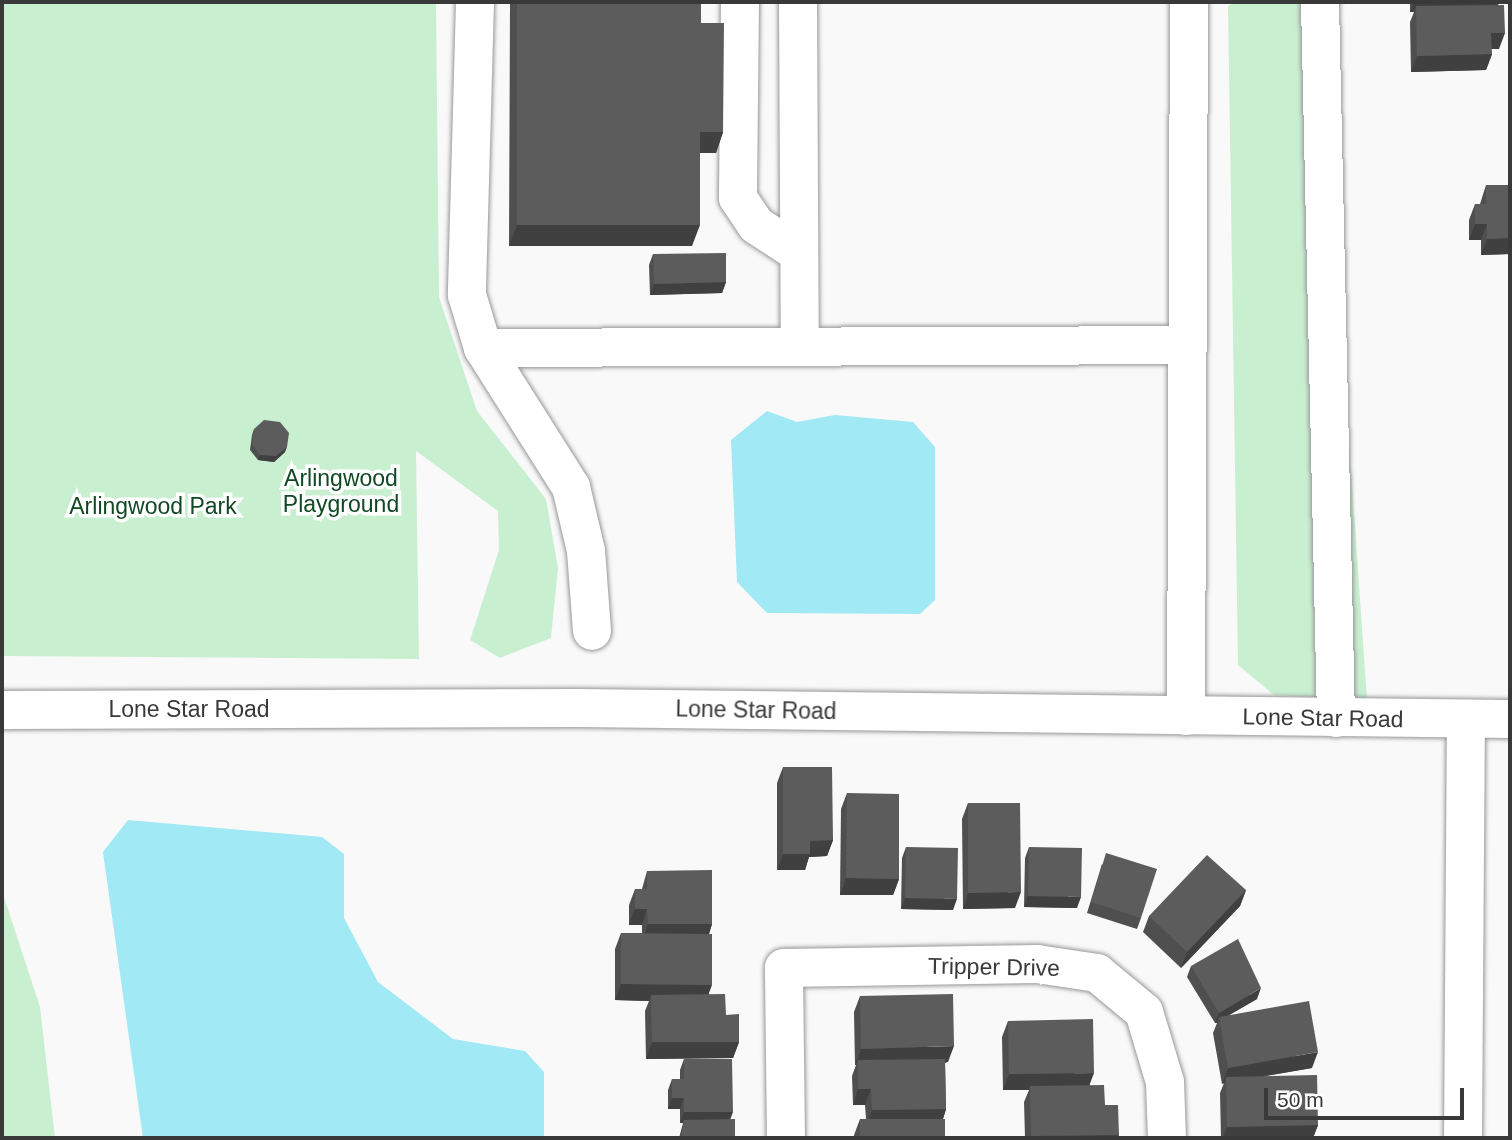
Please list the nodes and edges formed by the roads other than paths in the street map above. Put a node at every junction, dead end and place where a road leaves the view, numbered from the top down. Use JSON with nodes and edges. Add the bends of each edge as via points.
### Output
{"nodes":[{"id":1,"x":475,"y":2,"type":"edge"},
{"id":2,"x":740,"y":2,"type":"edge"},
{"id":3,"x":798,"y":2,"type":"edge"},
{"id":4,"x":1189,"y":2,"type":"edge"},
{"id":5,"x":1320,"y":2,"type":"edge"},
{"id":6,"x":799,"y":253,"type":"junction"},
{"id":7,"x":1187,"y":345,"type":"junction"},
{"id":8,"x":800,"y":346,"type":"junction"},
{"id":9,"x":483,"y":348,"type":"junction"},
{"id":10,"x":592,"y":631,"type":"dead end"},
{"id":11,"x":2,"y":710,"type":"edge"},
{"id":12,"x":1186,"y":716,"type":"junction"},
{"id":13,"x":1336,"y":718,"type":"junction"},
{"id":14,"x":1466,"y":719,"type":"junction"},
{"id":15,"x":1510,"y":719,"type":"edge"},
{"id":16,"x":786,"y":1138,"type":"edge"},
{"id":17,"x":1167,"y":1138,"type":"edge"},
{"id":18,"x":1462,"y":1138,"type":"edge"}],
"edges":[{"from":1,"to":9,"type":"street","via":[[467,295]]},
{"from":2,"to":6,"type":"street","via":[[738,198],[756,225]]},
{"from":3,"to":6,"type":"street"},
{"from":4,"to":7,"type":"street"},
{"from":5,"to":13,"type":"street"},
{"from":6,"to":8,"type":"street"},
{"from":7,"to":8,"type":"street"},
{"from":7,"to":12,"type":"street"},
{"from":8,"to":9,"type":"street"},
{"from":9,"to":10,"type":"street","via":[[571,487],[586,551]]},
{"from":11,"to":12,"type":"street","name":"Lone Star Road","via":[[579,708]]},
{"from":12,"to":13,"type":"street","name":"Lone Star Road"},
{"from":13,"to":14,"type":"street","name":"Lone Star Road"},
{"from":14,"to":15,"type":"street","name":"Lone Star Road"},
{"from":14,"to":18,"type":"street"},
{"from":16,"to":17,"type":"street","name":"Tripper Drive","via":[[784,968],[1037,964],[1097,973],[1144,1012],[1165,1082]]}]}
